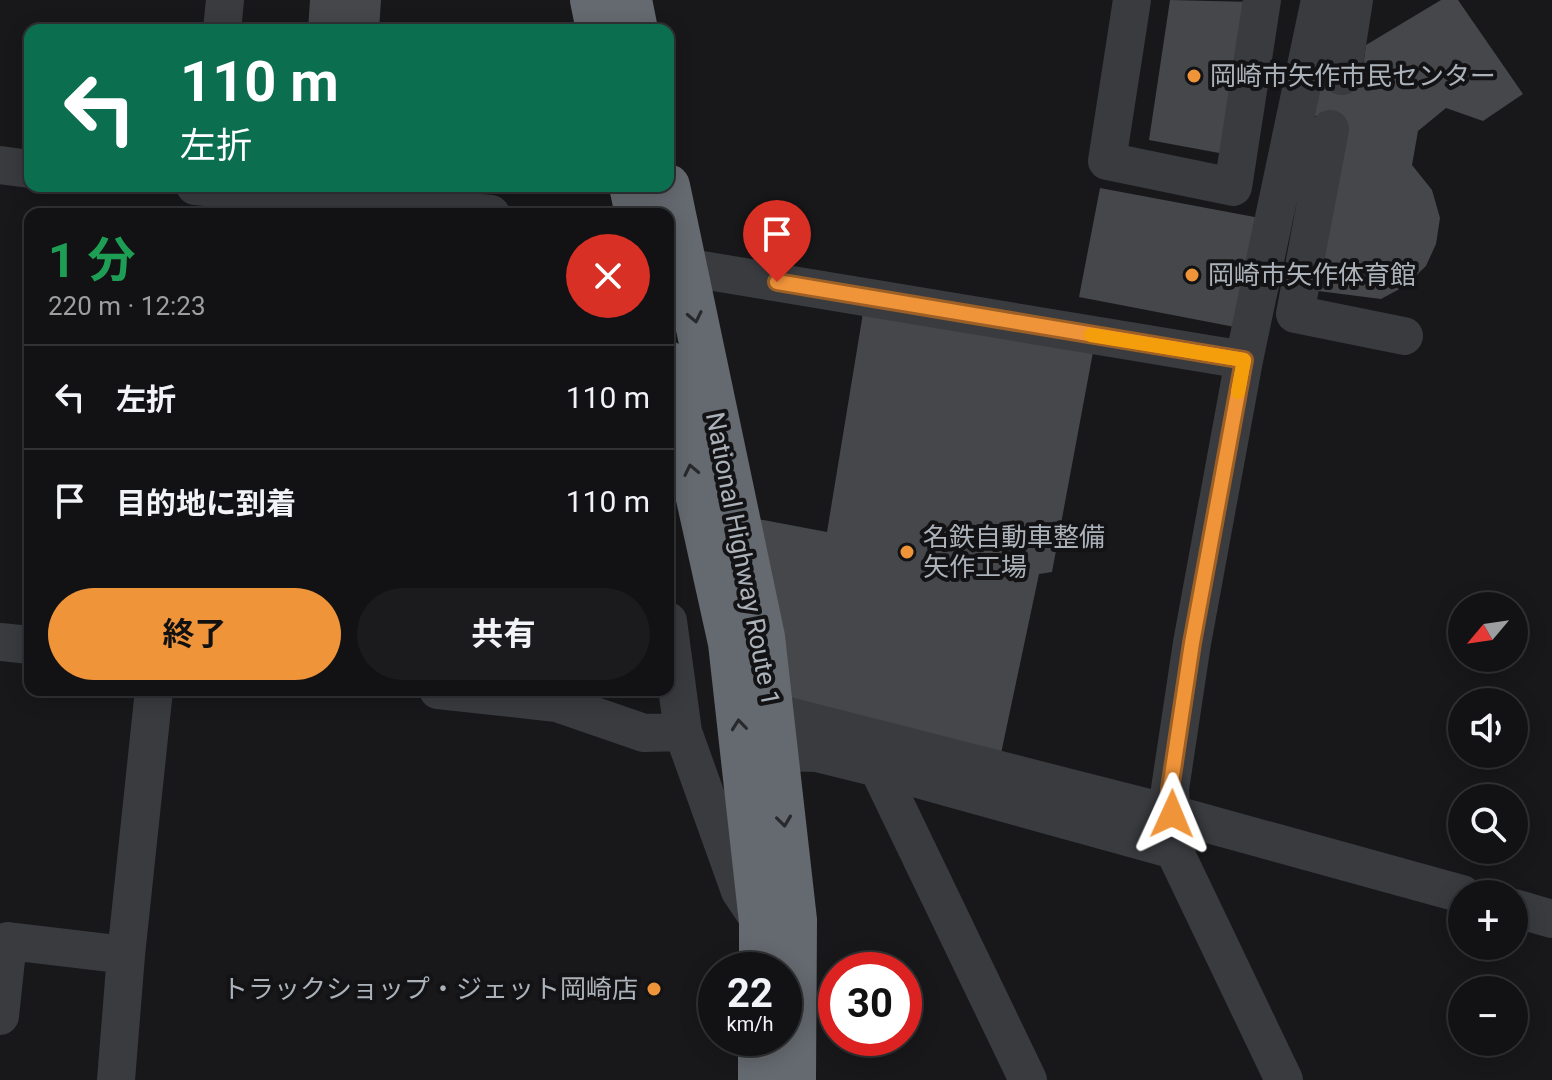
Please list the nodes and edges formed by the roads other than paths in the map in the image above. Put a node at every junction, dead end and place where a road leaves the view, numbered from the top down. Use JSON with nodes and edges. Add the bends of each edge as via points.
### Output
{"nodes":[{"id":1,"x":225,"y":0,"type":"edge"},
{"id":2,"x":592,"y":0,"type":"edge"},
{"id":3,"x":630,"y":0,"type":"edge"},
{"id":4,"x":1132,"y":0,"type":"edge"},
{"id":5,"x":1262,"y":0,"type":"edge"},
{"id":6,"x":1320,"y":0,"type":"edge"},
{"id":7,"x":1354,"y":0,"type":"edge"},
{"id":8,"x":223,"y":24,"type":"edge"},
{"id":9,"x":597,"y":24,"type":"edge"},
{"id":10,"x":635,"y":24,"type":"edge"},
{"id":11,"x":1342,"y":76,"type":"dead end"},
{"id":12,"x":1330,"y":129,"type":"dead end"},
{"id":13,"x":0,"y":165,"type":"edge"},
{"id":14,"x":24,"y":168,"type":"edge"},
{"id":15,"x":205,"y":193,"type":"edge"},
{"id":16,"x":409,"y":208,"type":"edge"},
{"id":17,"x":674,"y":216,"type":"edge"},
{"id":18,"x":684,"y":267,"type":"junction"},
{"id":19,"x":1404,"y":336,"type":"dead end"},
{"id":20,"x":1244,"y":360,"type":"junction"},
{"id":21,"x":674,"y":390,"type":"edge"},
{"id":22,"x":724,"y":617,"type":"junction"},
{"id":23,"x":674,"y":626,"type":"edge"},
{"id":24,"x":0,"y":642,"type":"edge"},
{"id":25,"x":24,"y":644,"type":"edge"},
{"id":26,"x":674,"y":664,"type":"edge"},
{"id":27,"x":153,"y":696,"type":"edge"},
{"id":28,"x":493,"y":696,"type":"edge"},
{"id":29,"x":683,"y":732,"type":"junction"},
{"id":30,"x":774,"y":732,"type":"junction"},
{"id":31,"x":878,"y":754,"type":"junction"},
{"id":32,"x":1173,"y":832,"type":"junction"},
{"id":33,"x":1448,"y":891,"type":"edge"},
{"id":34,"x":1528,"y":912,"type":"edge"},
{"id":35,"x":1552,"y":919,"type":"edge"},
{"id":36,"x":761,"y":922,"type":"junction"},
{"id":37,"x":761,"y":952,"type":"edge"},
{"id":38,"x":126,"y":955,"type":"junction"},
{"id":39,"x":0,"y":1016,"type":"edge"},
{"id":40,"x":760,"y":1056,"type":"edge"},
{"id":41,"x":116,"y":1080,"type":"edge"},
{"id":42,"x":760,"y":1080,"type":"edge"},
{"id":43,"x":794,"y":1080,"type":"edge"},
{"id":44,"x":1028,"y":1080,"type":"edge"},
{"id":45,"x":1284,"y":1080,"type":"edge"}],
"edges":[{"from":1,"to":8,"type":"street"},
{"from":2,"to":9,"type":"highway"},
{"from":3,"to":10,"type":"highway"},
{"from":4,"to":5,"type":"street","via":[[1107,161],[1233,187]]},
{"from":6,"to":20,"type":"street"},
{"from":7,"to":11,"type":"street"},
{"from":12,"to":19,"type":"street","via":[[1295,314]]},
{"from":13,"to":14,"type":"street"},
{"from":15,"to":16,"type":"street"},
{"from":17,"to":18,"type":"highway","name":"National Highway Route 1"},
{"from":18,"to":20,"type":"street"},
{"from":18,"to":30,"type":"highway","name":"National Highway Route 1","one_way":true,"via":[[763,637]]},
{"from":20,"to":32,"type":"street","via":[[1170,789]]},
{"from":22,"to":21,"type":"highway","name":"National Highway Route 1","one_way":true},
{"from":22,"to":23,"type":"street"},
{"from":36,"to":22,"type":"highway","name":"National Highway Route 1","one_way":true},
{"from":24,"to":25,"type":"street"},
{"from":26,"to":29,"type":"street"},
{"from":27,"to":38,"type":"street"},
{"from":28,"to":29,"type":"street","via":[[557,703],[644,733]]},
{"from":29,"to":36,"type":"street","via":[[740,891]]},
{"from":30,"to":31,"type":"street"},
{"from":30,"to":43,"type":"highway","name":"National Highway Route 1","one_way":true,"via":[[795,920]]},
{"from":31,"to":32,"type":"street"},
{"from":31,"to":44,"type":"street"},
{"from":32,"to":33,"type":"street"},
{"from":32,"to":45,"type":"street"},
{"from":34,"to":35,"type":"street"},
{"from":36,"to":37,"type":"highway","name":"National Highway Route 1"},
{"from":38,"to":39,"type":"street","via":[[8,941]]},
{"from":38,"to":41,"type":"street"},
{"from":40,"to":42,"type":"highway"}]}
